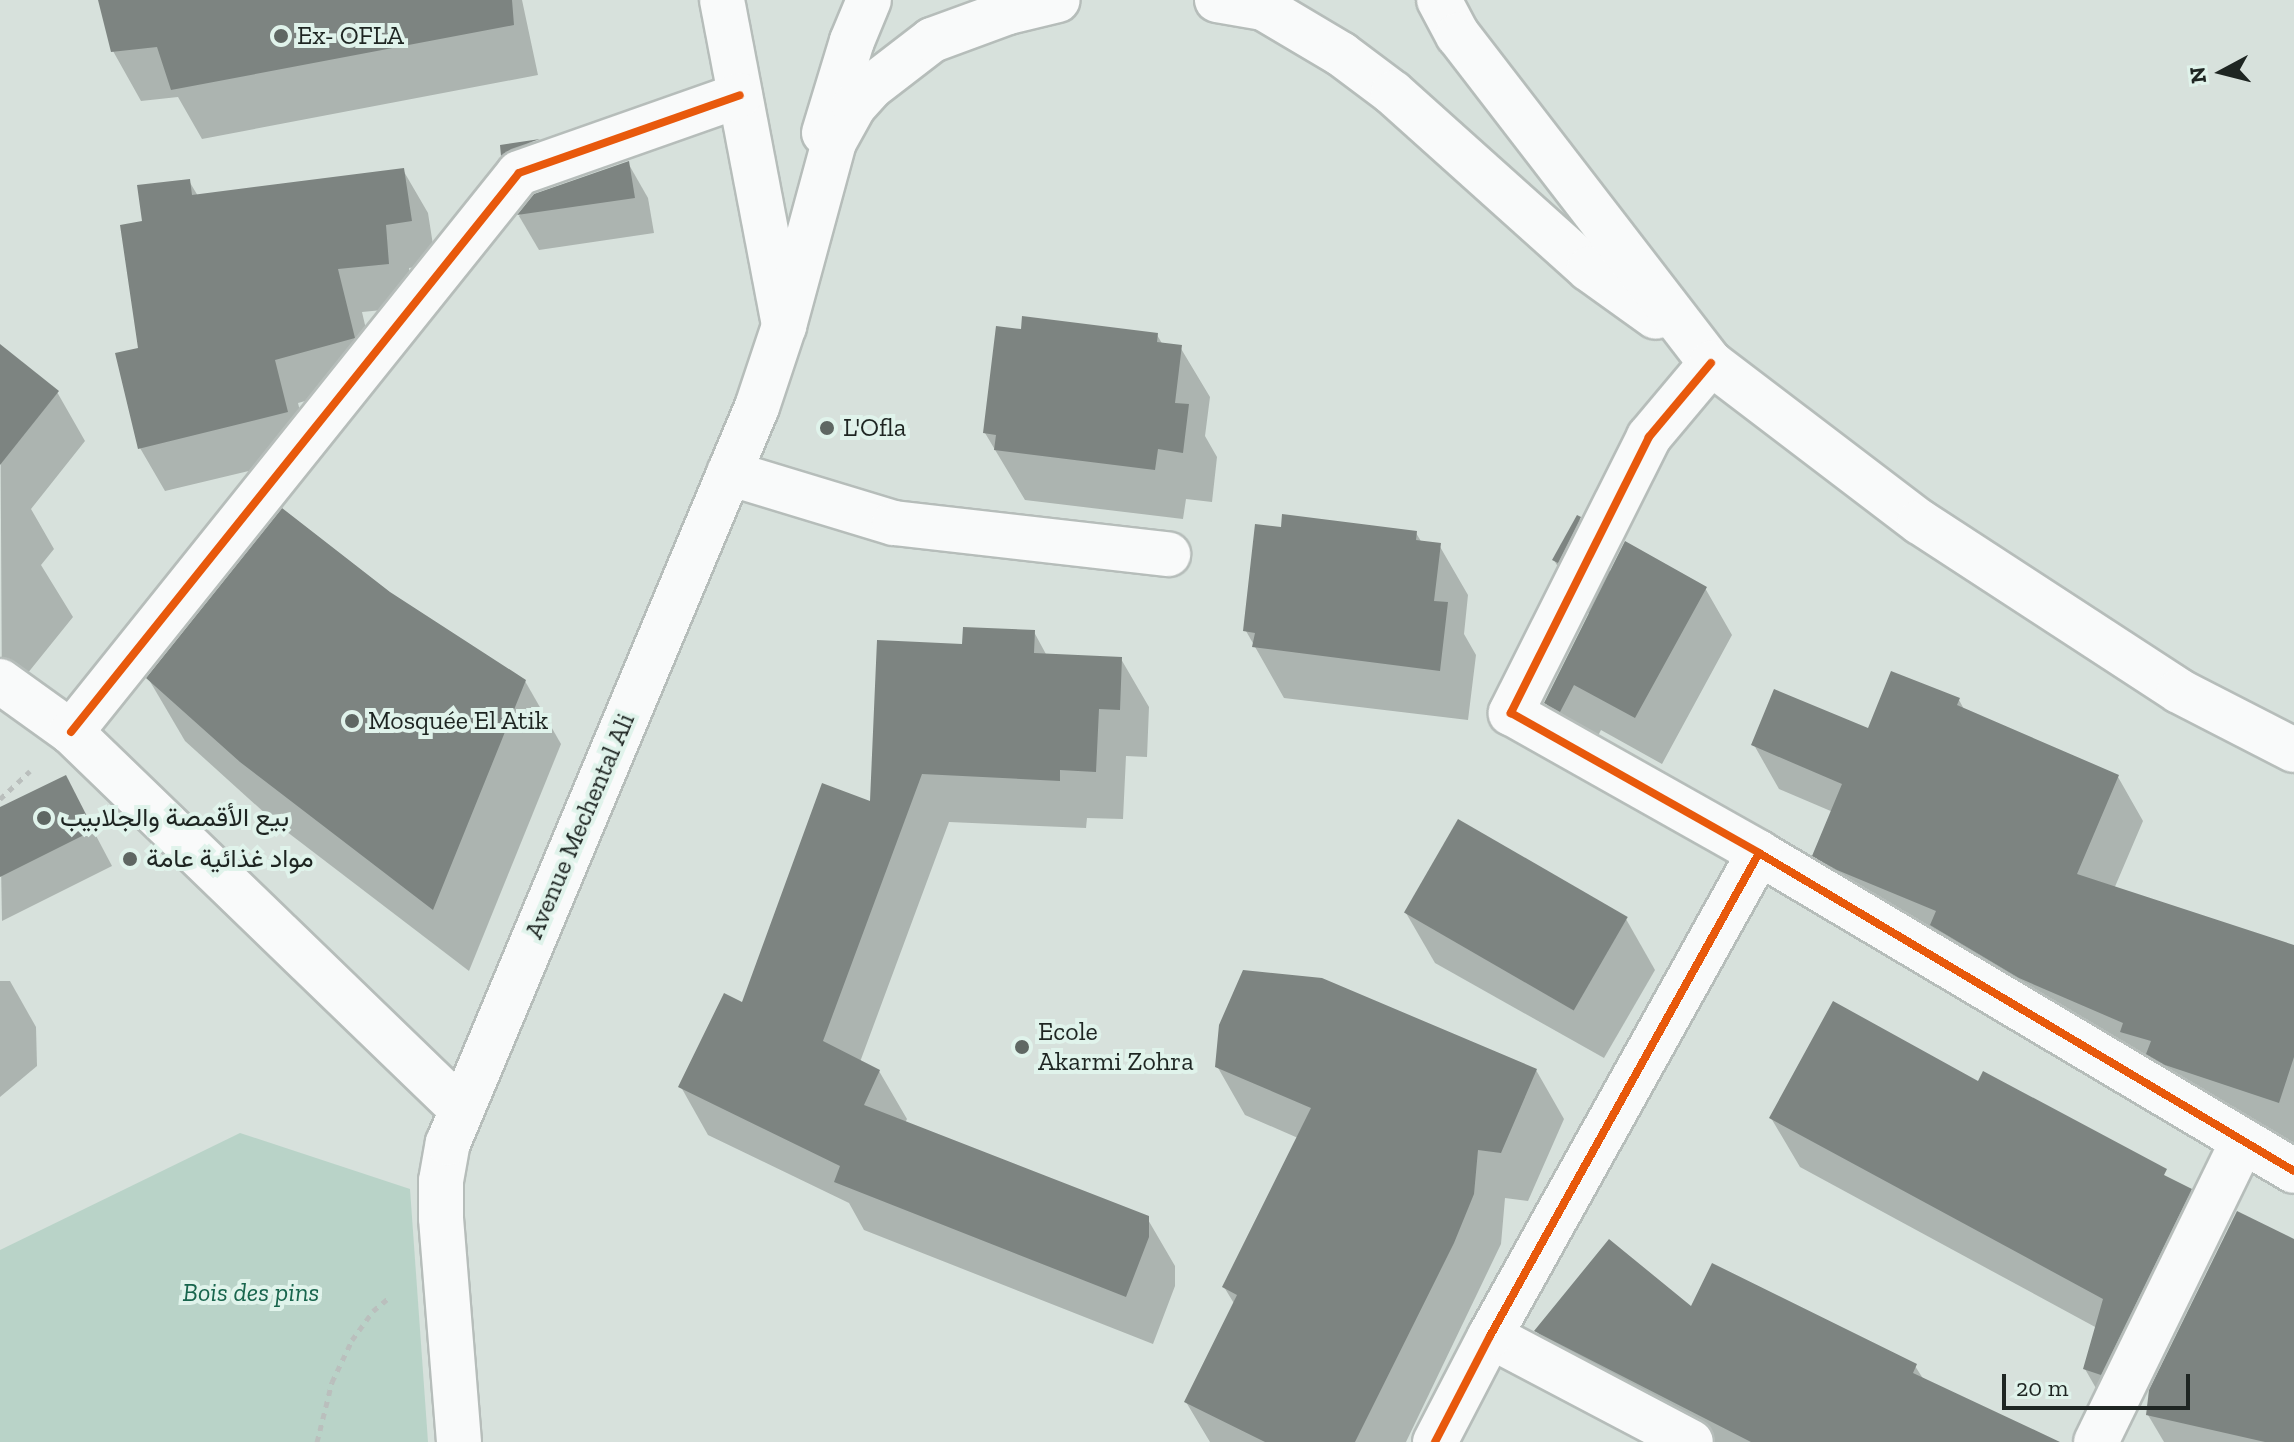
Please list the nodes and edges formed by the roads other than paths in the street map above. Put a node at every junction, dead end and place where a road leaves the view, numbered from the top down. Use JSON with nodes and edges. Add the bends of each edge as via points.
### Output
{"nodes":[{"id":1,"x":722,"y":0,"type":"edge"},
{"id":2,"x":869,"y":0,"type":"edge"},
{"id":3,"x":1217,"y":0,"type":"edge"},
{"id":4,"x":1439,"y":0,"type":"edge"},
{"id":5,"x":1050,"y":1,"type":"edge"},
{"id":6,"x":1257,"y":4,"type":"edge"},
{"id":7,"x":740,"y":95,"type":"junction"},
{"id":8,"x":808,"y":226,"type":"junction"},
{"id":9,"x":784,"y":326,"type":"junction"},
{"id":10,"x":1704,"y":355,"type":"junction"},
{"id":11,"x":729,"y":473,"type":"junction"},
{"id":12,"x":1168,"y":554,"type":"dead end"},
{"id":13,"x":0,"y":681,"type":"edge"},
{"id":14,"x":71,"y":732,"type":"junction"},
{"id":15,"x":2294,"y":750,"type":"edge"},
{"id":16,"x":1759,"y":853,"type":"junction"},
{"id":17,"x":460,"y":1108,"type":"junction"},
{"id":18,"x":2243,"y":1141,"type":"junction"},
{"id":19,"x":2294,"y":1171,"type":"edge"},
{"id":20,"x":1490,"y":1336,"type":"junction"},
{"id":21,"x":459,"y":1442,"type":"edge"},
{"id":22,"x":1435,"y":1442,"type":"edge"},
{"id":23,"x":1691,"y":1442,"type":"edge"},
{"id":24,"x":2096,"y":1442,"type":"edge"}],
"edges":[{"from":1,"to":7,"type":"street"},
{"from":2,"to":8,"type":"street","via":[[820,148]]},
{"from":3,"to":6,"type":"street"},
{"from":4,"to":10,"type":"street","via":[[1458,35]]},
{"from":5,"to":8,"type":"street","via":[[932,40],[871,87],[834,142]]},
{"from":6,"to":10,"type":"street","via":[[1341,54],[1393,93],[1589,269]]},
{"from":7,"to":9,"type":"street"},
{"from":7,"to":14,"type":"street","via":[[519,173]]},
{"from":8,"to":9,"type":"street","name":"Avenue Mechental Ali"},
{"from":9,"to":11,"type":"street","name":"Avenue Mechental Ali"},
{"from":10,"to":15,"type":"street","via":[[1920,522],[2179,691]]},
{"from":10,"to":16,"type":"street","via":[[1649,437],[1511,713]]},
{"from":11,"to":12,"type":"street","via":[[894,523]]},
{"from":11,"to":17,"type":"street","name":"Avenue Mechental Ali"},
{"from":13,"to":14,"type":"street"},
{"from":14,"to":17,"type":"street"},
{"from":16,"to":18,"type":"street"},
{"from":16,"to":20,"type":"street"},
{"from":17,"to":21,"type":"street","name":"Avenue Mechental Ali","via":[[441,1181]]},
{"from":18,"to":19,"type":"street"},
{"from":18,"to":24,"type":"street"},
{"from":20,"to":22,"type":"street"},
{"from":20,"to":23,"type":"street"}]}
